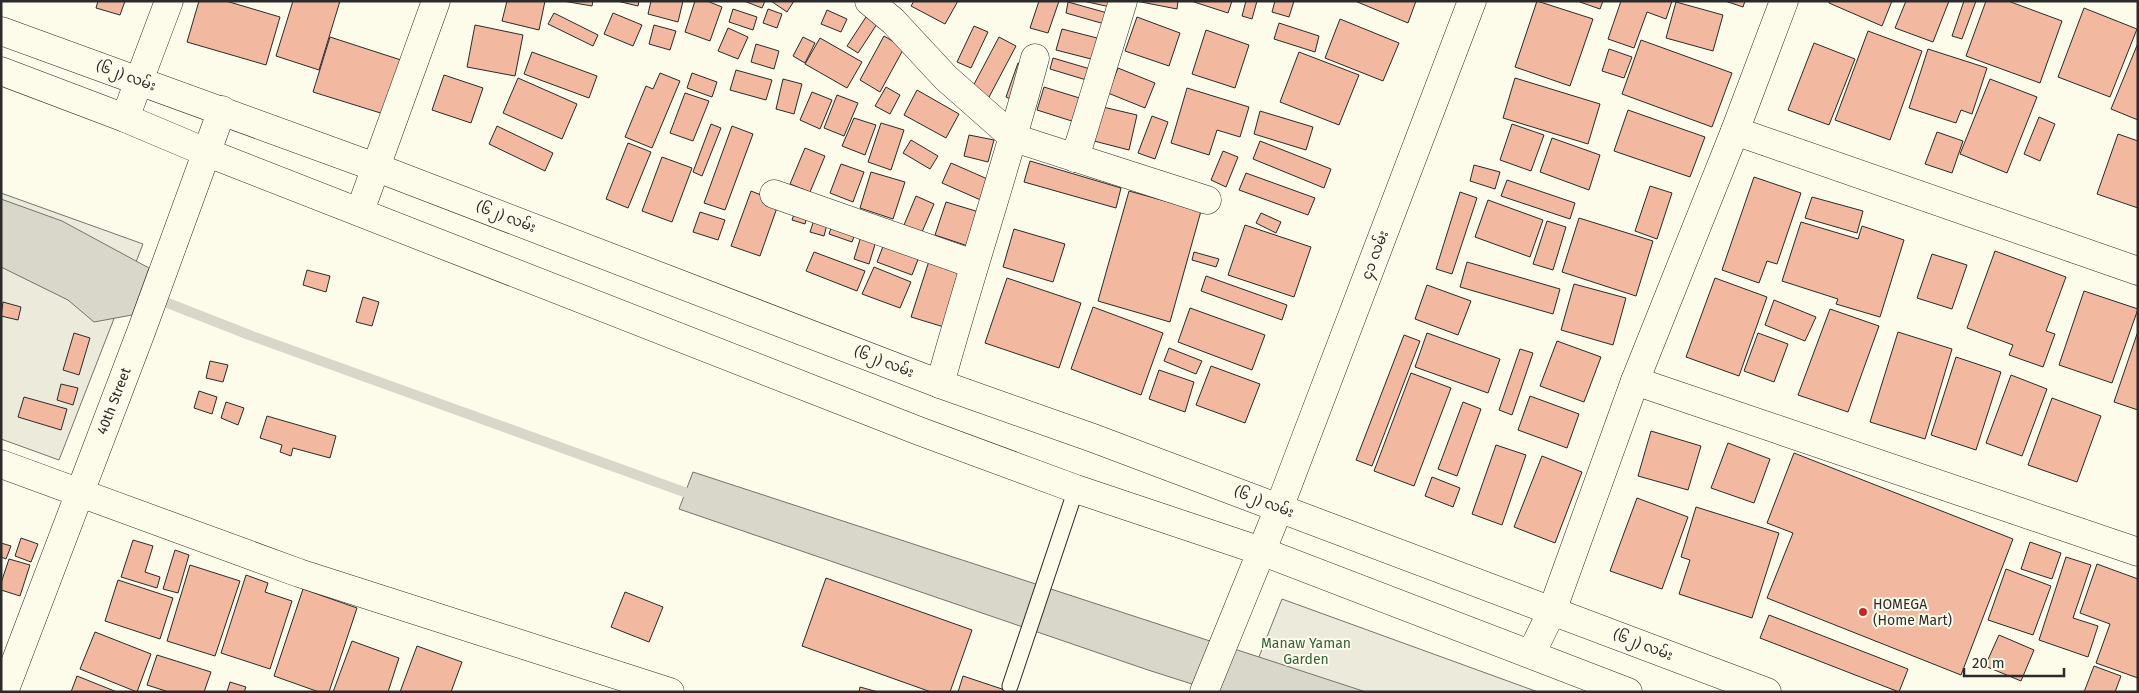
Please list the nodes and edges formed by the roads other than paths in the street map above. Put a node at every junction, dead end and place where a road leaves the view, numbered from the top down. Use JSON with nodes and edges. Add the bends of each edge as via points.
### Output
{"nodes":[{"id":1,"x":169,"y":1,"type":"edge"},
{"id":2,"x":436,"y":1,"type":"edge"},
{"id":3,"x":869,"y":1,"type":"edge"},
{"id":4,"x":1123,"y":1,"type":"edge"},
{"id":5,"x":1472,"y":1,"type":"edge"},
{"id":6,"x":1784,"y":1,"type":"edge"},
{"id":7,"x":898,"y":11,"type":"edge"},
{"id":8,"x":1,"y":31,"type":"edge"},
{"id":9,"x":1035,"y":58,"type":"dead end"},
{"id":10,"x":1,"y":71,"type":"edge"},
{"id":11,"x":138,"y":81,"type":"junction"},
{"id":12,"x":222,"y":110,"type":"junction"},
{"id":13,"x":126,"y":118,"type":"junction"},
{"id":14,"x":1735,"y":131,"type":"junction"},
{"id":15,"x":1014,"y":138,"type":"junction"},
{"id":16,"x":208,"y":153,"type":"junction"},
{"id":17,"x":1075,"y":158,"type":"junction"},
{"id":18,"x":376,"y":167,"type":"junction"},
{"id":19,"x":774,"y":194,"type":"dead end"},
{"id":20,"x":1207,"y":200,"type":"dead end"},
{"id":21,"x":360,"y":210,"type":"junction"},
{"id":22,"x":973,"y":264,"type":"junction"},
{"id":23,"x":2138,"y":271,"type":"edge"},
{"id":24,"x":1635,"y":381,"type":"junction"},
{"id":25,"x":940,"y":384,"type":"junction"},
{"id":26,"x":1,"y":464,"type":"edge"},
{"id":27,"x":1076,"y":489,"type":"junction"},
{"id":28,"x":78,"y":492,"type":"junction"},
{"id":29,"x":1279,"y":508,"type":"junction"},
{"id":30,"x":1262,"y":551,"type":"junction"},
{"id":31,"x":2138,"y":552,"type":"edge"},
{"id":32,"x":1552,"y":611,"type":"junction"},
{"id":33,"x":1531,"y":654,"type":"junction"},
{"id":34,"x":1010,"y":686,"type":"dead end"},
{"id":35,"x":4,"y":692,"type":"edge"},
{"id":36,"x":670,"y":692,"type":"edge"},
{"id":37,"x":1204,"y":692,"type":"edge"},
{"id":38,"x":1628,"y":692,"type":"edge"},
{"id":39,"x":1767,"y":692,"type":"edge"}],
"edges":[{"from":1,"to":11,"type":"street"},
{"from":2,"to":18,"type":"street"},
{"from":3,"to":7,"type":"street"},
{"from":4,"to":17,"type":"street"},
{"from":5,"to":29,"type":"street","name":"၄၁ လမ်း"},
{"from":6,"to":14,"type":"street"},
{"from":7,"to":15,"type":"street","via":[[946,78]]},
{"from":8,"to":11,"type":"street","name":"(၆၂) လမ်း"},
{"from":9,"to":15,"type":"street"},
{"from":10,"to":13,"type":"street"},
{"from":11,"to":12,"type":"street","name":"(၆၂) လမ်း"},
{"from":11,"to":13,"type":"street"},
{"from":12,"to":16,"type":"street","name":"40th Street"},
{"from":12,"to":18,"type":"street","name":"(၆၂) လမ်း"},
{"from":13,"to":16,"type":"street"},
{"from":14,"to":23,"type":"street"},
{"from":14,"to":24,"type":"street"},
{"from":15,"to":17,"type":"street"},
{"from":15,"to":22,"type":"street"},
{"from":16,"to":21,"type":"street"},
{"from":16,"to":28,"type":"street","name":"40th Street"},
{"from":17,"to":20,"type":"street"},
{"from":18,"to":21,"type":"street"},
{"from":18,"to":25,"type":"street","name":"(၆၂) လမ်း"},
{"from":19,"to":22,"type":"street"},
{"from":21,"to":27,"type":"street","via":[[900,424]]},
{"from":22,"to":25,"type":"street"},
{"from":24,"to":31,"type":"street"},
{"from":24,"to":32,"type":"street"},
{"from":25,"to":29,"type":"street","name":"(၆၂) လမ်း"},
{"from":26,"to":28,"type":"street"},
{"from":27,"to":30,"type":"street"},
{"from":27,"to":34,"type":"lane"},
{"from":28,"to":35,"type":"street","name":"40th Street"},
{"from":28,"to":36,"type":"street","via":[[299,573]]},
{"from":29,"to":30,"type":"street","name":"၄၁ လမ်း"},
{"from":29,"to":32,"type":"street","name":"(၆၂) လမ်း"},
{"from":30,"to":33,"type":"street"},
{"from":30,"to":37,"type":"street","name":"၄၁ လမ်း"},
{"from":32,"to":33,"type":"street"},
{"from":32,"to":39,"type":"street","name":"(၆၂) လမ်း"},
{"from":33,"to":38,"type":"street"}]}
